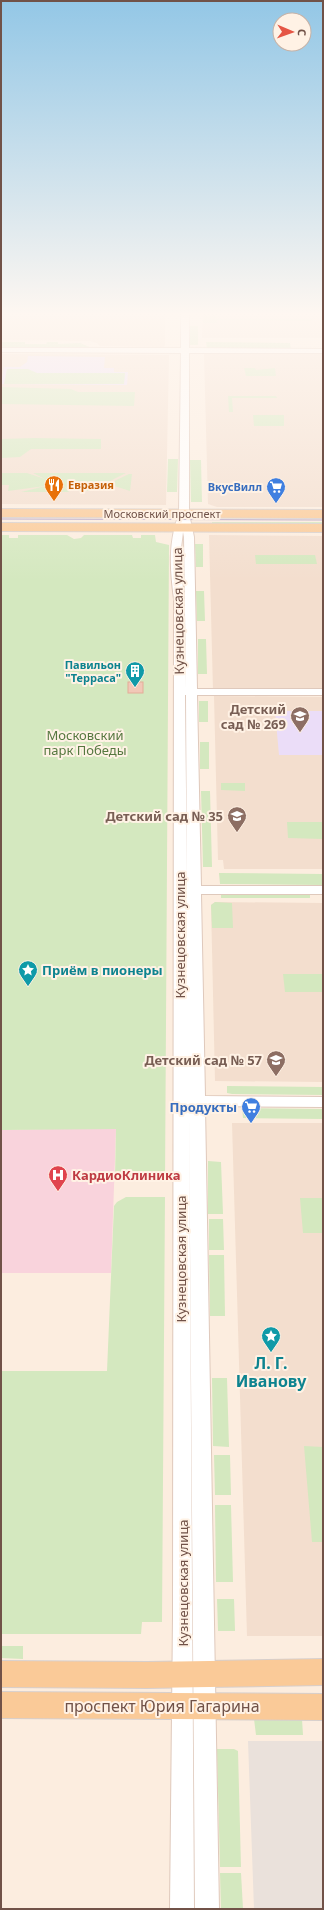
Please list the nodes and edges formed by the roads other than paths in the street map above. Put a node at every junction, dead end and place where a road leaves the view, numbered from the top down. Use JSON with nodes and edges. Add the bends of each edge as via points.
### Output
{"nodes":[{"id":1,"x":184,"y":402,"type":"edge"},
{"id":2,"x":1,"y":513,"type":"edge"},
{"id":3,"x":184,"y":514,"type":"junction"},
{"id":4,"x":323,"y":514,"type":"edge"},
{"id":5,"x":1,"y":527,"type":"edge"},
{"id":6,"x":183,"y":528,"type":"junction"},
{"id":7,"x":323,"y":528,"type":"edge"},
{"id":8,"x":185,"y":692,"type":"junction"},
{"id":9,"x":323,"y":692,"type":"edge"},
{"id":10,"x":187,"y":890,"type":"junction"},
{"id":11,"x":323,"y":890,"type":"edge"},
{"id":12,"x":189,"y":1101,"type":"junction"},
{"id":13,"x":323,"y":1102,"type":"edge"},
{"id":14,"x":323,"y":1672,"type":"edge"},
{"id":15,"x":1,"y":1674,"type":"edge"},
{"id":16,"x":194,"y":1674,"type":"junction"},
{"id":17,"x":1,"y":1705,"type":"edge"},
{"id":18,"x":193,"y":1706,"type":"junction"},
{"id":19,"x":323,"y":1707,"type":"edge"},
{"id":20,"x":182,"y":1909,"type":"edge"},
{"id":21,"x":207,"y":1909,"type":"edge"}],
"edges":[{"from":1,"to":3,"type":"street","name":"Кузнецовская улица"},
{"from":2,"to":3,"type":"main road","name":"Московский проспект"},
{"from":3,"to":4,"type":"main road","name":"Московский проспект"},
{"from":3,"to":6,"type":"street","name":"Кузнецовская улица"},
{"from":5,"to":6,"type":"main road","name":"Московский проспект"},
{"from":6,"to":7,"type":"main road","name":"Московский проспект"},
{"from":6,"to":8,"type":"street","name":"Кузнецовская улица"},
{"from":8,"to":9,"type":"street"},
{"from":8,"to":10,"type":"street","name":"Кузнецовская улица"},
{"from":10,"to":11,"type":"street"},
{"from":10,"to":12,"type":"street","name":"Кузнецовская улица"},
{"from":12,"to":13,"type":"street"},
{"from":12,"to":16,"type":"street","name":"Кузнецовская улица"},
{"from":14,"to":16,"type":"main road"},
{"from":15,"to":16,"type":"main road"},
{"from":16,"to":18,"type":"street","name":"Кузнецовская улица"},
{"from":17,"to":18,"type":"main road","name":"проспект Юрия Гагарина"},
{"from":18,"to":19,"type":"main road","name":"проспект Юрия Гагарина"},
{"from":18,"to":20,"type":"street","name":"Кузнецовская улица"},
{"from":18,"to":21,"type":"street","name":"Кузнецовская улица"}]}
